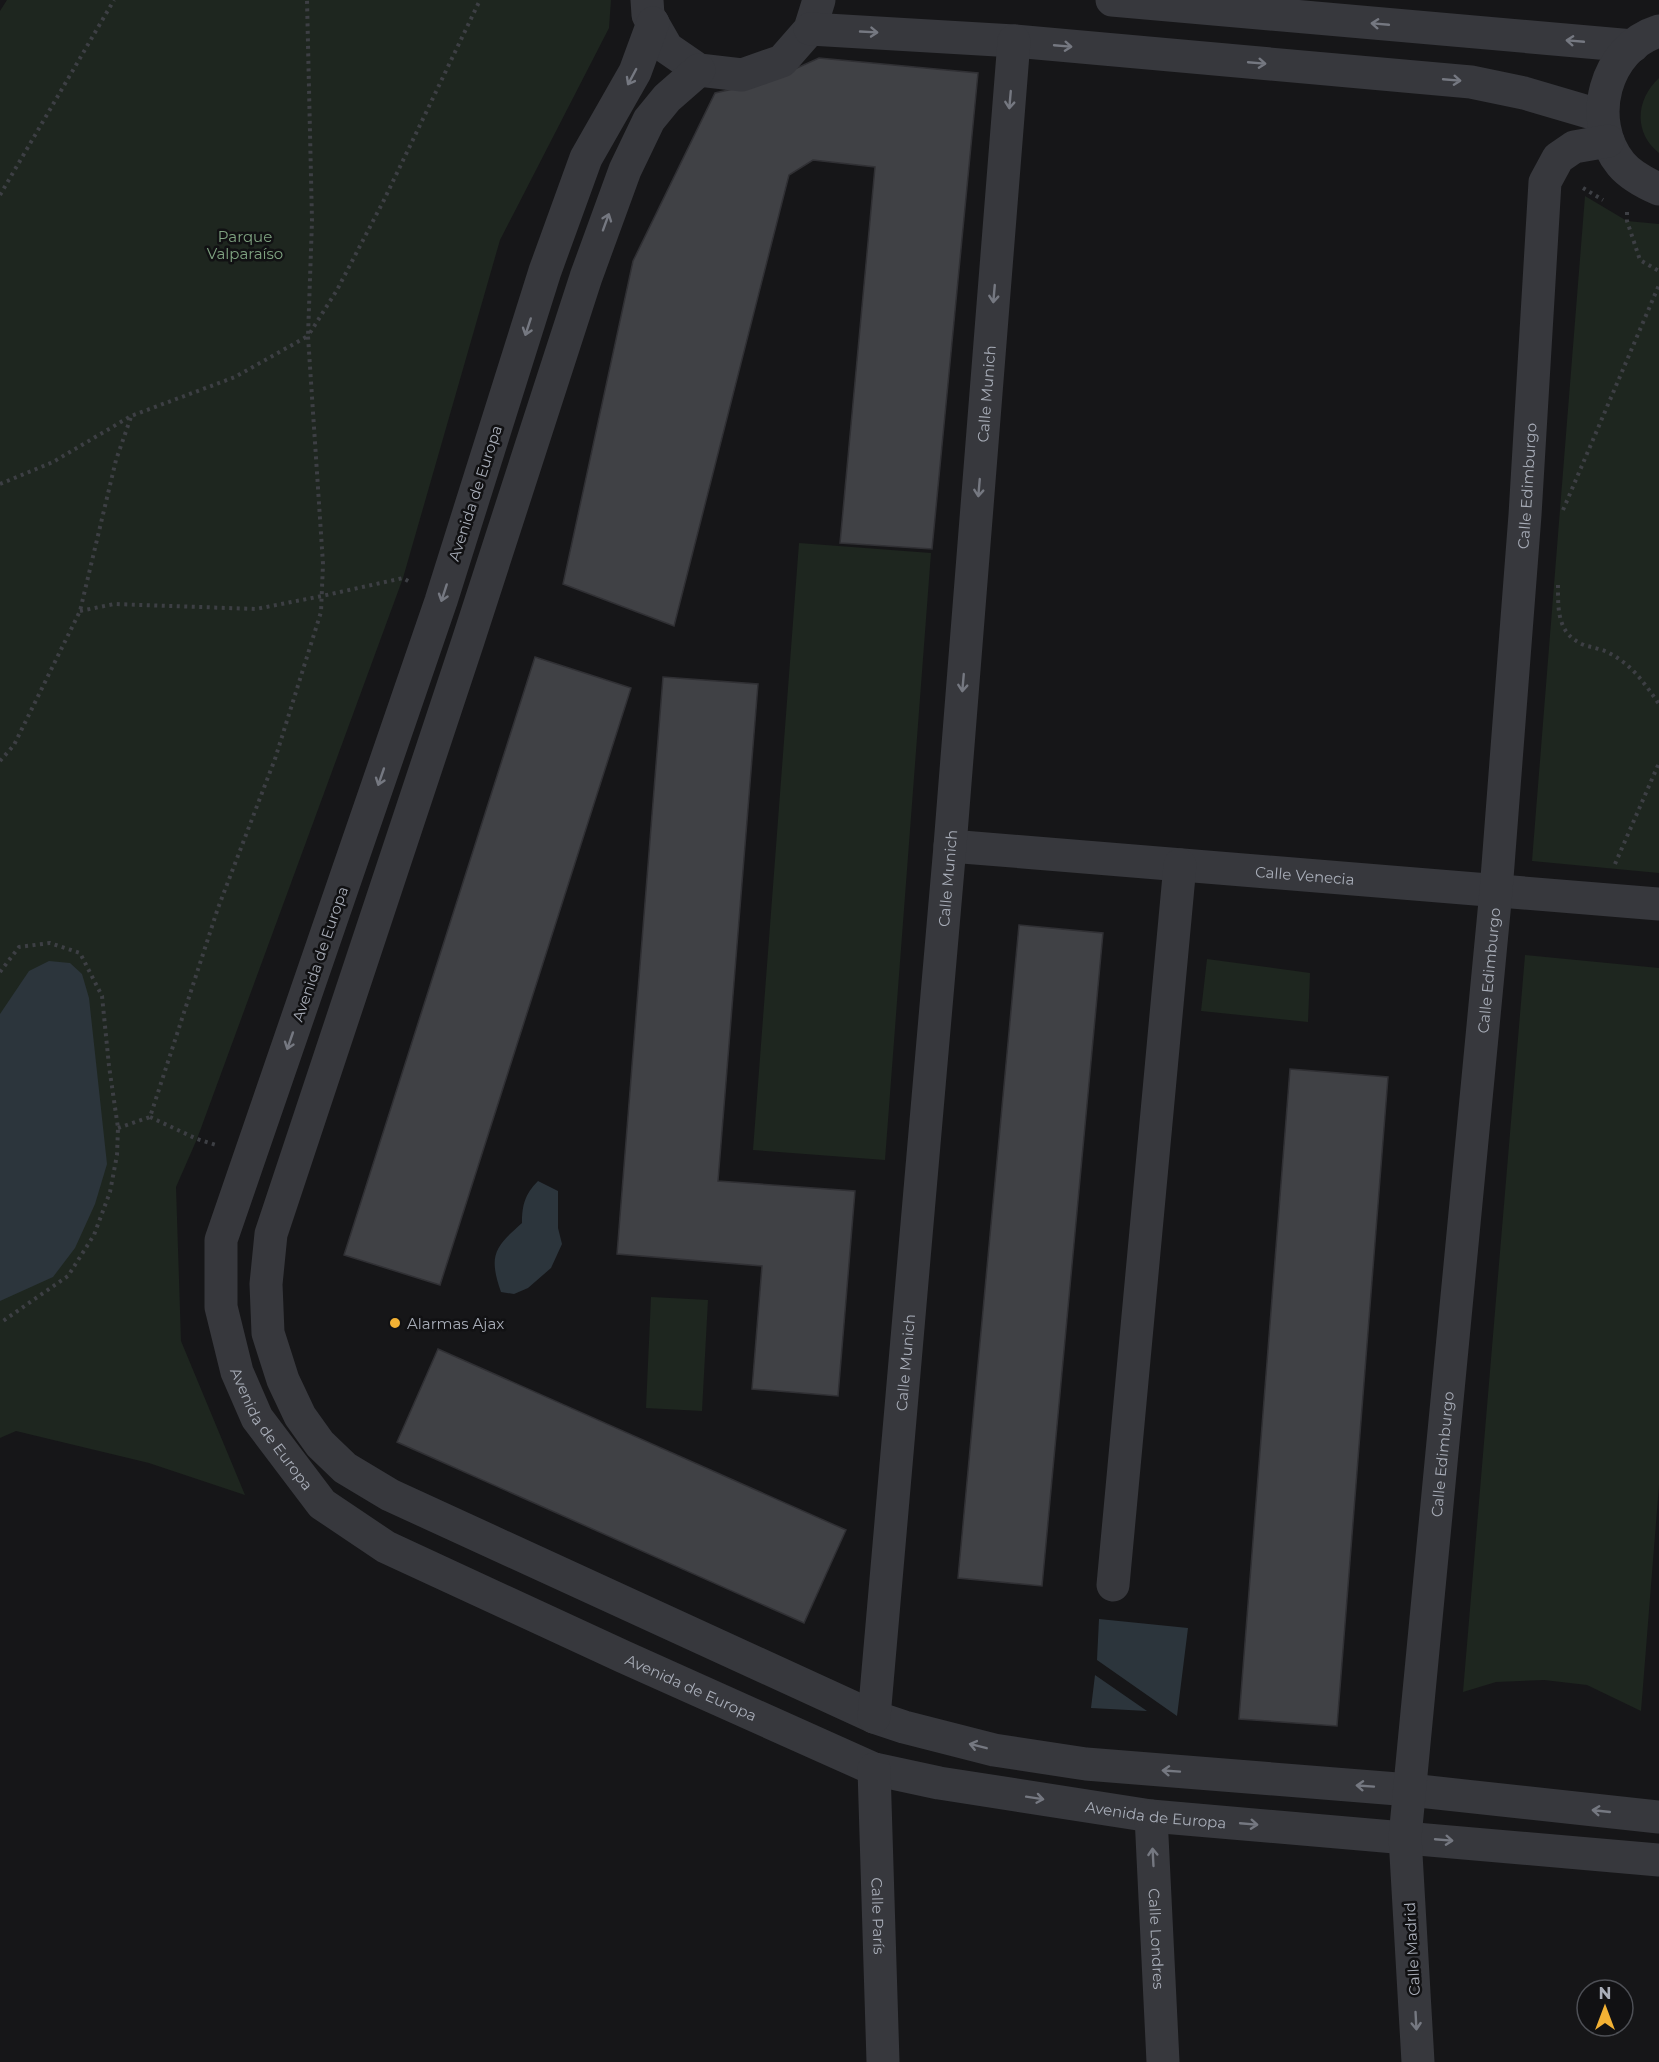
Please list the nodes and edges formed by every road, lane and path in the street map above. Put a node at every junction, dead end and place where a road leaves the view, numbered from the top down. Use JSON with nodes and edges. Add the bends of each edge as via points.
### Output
{"nodes":[{"id":1,"x":114,"y":0,"type":"edge"},
{"id":2,"x":306,"y":0,"type":"edge"},
{"id":3,"x":480,"y":0,"type":"edge"},
{"id":4,"x":1112,"y":0,"type":"edge"},
{"id":5,"x":650,"y":11,"type":"edge"},
{"id":6,"x":815,"y":14,"type":"edge"},
{"id":7,"x":1646,"y":38,"type":"edge"},
{"id":8,"x":1014,"y":41,"type":"junction"},
{"id":9,"x":699,"y":70,"type":"junction"},
{"id":10,"x":1605,"y":129,"type":"junction"},
{"id":11,"x":1631,"y":172,"type":"junction"},
{"id":12,"x":1659,"y":189,"type":"edge"},
{"id":13,"x":1544,"y":193,"type":"junction"},
{"id":14,"x":0,"y":195,"type":"edge"},
{"id":15,"x":1612,"y":205,"type":"dead end"},
{"id":16,"x":1619,"y":209,"type":"dead end"},
{"id":17,"x":1627,"y":212,"type":"junction"},
{"id":18,"x":1635,"y":215,"type":"dead end"},
{"id":19,"x":1659,"y":271,"type":"edge"},
{"id":20,"x":1659,"y":285,"type":"edge"},
{"id":21,"x":308,"y":336,"type":"junction"},
{"id":22,"x":131,"y":416,"type":"junction"},
{"id":23,"x":0,"y":484,"type":"edge"},
{"id":24,"x":1525,"y":515,"type":"junction"},
{"id":25,"x":1558,"y":584,"type":"dead end"},
{"id":26,"x":322,"y":596,"type":"junction"},
{"id":27,"x":441,"y":601,"type":"junction"},
{"id":28,"x":80,"y":611,"type":"junction"},
{"id":29,"x":1659,"y":704,"type":"edge"},
{"id":30,"x":0,"y":761,"type":"edge"},
{"id":31,"x":1659,"y":763,"type":"edge"},
{"id":32,"x":950,"y":846,"type":"junction"},
{"id":33,"x":1180,"y":864,"type":"junction"},
{"id":34,"x":1496,"y":891,"type":"junction"},
{"id":35,"x":1609,"y":900,"type":"junction"},
{"id":36,"x":1659,"y":904,"type":"edge"},
{"id":37,"x":0,"y":972,"type":"edge"},
{"id":38,"x":150,"y":1117,"type":"junction"},
{"id":39,"x":118,"y":1128,"type":"junction"},
{"id":40,"x":251,"y":1156,"type":"junction"},
{"id":41,"x":0,"y":1323,"type":"edge"},
{"id":42,"x":1113,"y":1585,"type":"dead end"},
{"id":43,"x":874,"y":1717,"type":"junction"},
{"id":44,"x":874,"y":1769,"type":"junction"},
{"id":45,"x":1410,"y":1790,"type":"junction"},
{"id":46,"x":1151,"y":1816,"type":"junction"},
{"id":47,"x":1659,"y":1817,"type":"edge"},
{"id":48,"x":1405,"y":1837,"type":"junction"},
{"id":49,"x":1659,"y":1860,"type":"edge"},
{"id":50,"x":883,"y":2062,"type":"edge"},
{"id":51,"x":1163,"y":2062,"type":"edge"},
{"id":52,"x":1418,"y":2062,"type":"edge"}],
"edges":[{"from":1,"to":14,"type":"path"},
{"from":2,"to":21,"type":"path","via":[[312,221]]},
{"from":3,"to":21,"type":"path","via":[[384,200]]},
{"from":7,"to":4,"type":"street","one_way":true},
{"from":5,"to":9,"type":"street","via":[[667,48]]},
{"from":5,"to":27,"type":"street","name":"Avenida de Europa","one_way":true,"via":[[635,72],[586,158]]},
{"from":6,"to":8,"type":"street","one_way":true},
{"from":6,"to":9,"type":"street","via":[[782,61],[742,75]]},
{"from":7,"to":10,"type":"street","via":[[1615,66],[1605,90]]},
{"from":8,"to":10,"type":"street","one_way":true,"via":[[1471,82],[1524,93]]},
{"from":8,"to":32,"type":"street","name":"Calle Munich","one_way":true},
{"from":43,"to":9,"type":"street","name":"Avenida de Europa","one_way":true,"via":[[390,1495],[345,1468],[320,1444],[300,1416],[268,1333],[266,1284],[271,1234],[586,277],[625,170],[649,120]]},
{"from":10,"to":11,"type":"street","via":[[1622,164]]},
{"from":10,"to":13,"type":"street","name":"Calle Edimburgo","via":[[1557,158]]},
{"from":11,"to":12,"type":"street"},
{"from":11,"to":17,"type":"path"},
{"from":13,"to":15,"type":"path","via":[[1560,193],[1564,183],[1580,186]]},
{"from":13,"to":24,"type":"street","name":"Calle Edimburgo"},
{"from":16,"to":17,"type":"path"},
{"from":17,"to":18,"type":"path"},
{"from":17,"to":19,"type":"path","via":[[1640,260]]},
{"from":20,"to":24,"type":"path","via":[[1559,519]]},
{"from":21,"to":22,"type":"path","via":[[235,377]]},
{"from":21,"to":26,"type":"path"},
{"from":22,"to":23,"type":"path","via":[[53,462]]},
{"from":22,"to":28,"type":"path","via":[[116,460]]},
{"from":24,"to":34,"type":"street","name":"Calle Edimburgo"},
{"from":25,"to":29,"type":"path","via":[[1558,616],[1568,635],[1625,663]]},
{"from":26,"to":27,"type":"path","via":[[403,578]]},
{"from":26,"to":28,"type":"path","via":[[256,609],[114,604]]},
{"from":26,"to":38,"type":"path","via":[[321,612],[275,759],[218,908]]},
{"from":27,"to":40,"type":"street","name":"Avenida de Europa","one_way":true},
{"from":28,"to":30,"type":"path","via":[[14,745]]},
{"from":31,"to":35,"type":"path","via":[[1612,870]]},
{"from":32,"to":33,"type":"street","name":"Calle Venecia"},
{"from":32,"to":43,"type":"street","name":"Calle Munich"},
{"from":33,"to":34,"type":"street","name":"Calle Venecia"},
{"from":33,"to":42,"type":"street"},
{"from":34,"to":35,"type":"street","name":"Calle Venecia"},
{"from":34,"to":45,"type":"street","name":"Calle Edimburgo"},
{"from":35,"to":36,"type":"street","name":"Calle Venecia"},
{"from":37,"to":39,"type":"path","via":[[19,947],[50,943],[80,953],[102,996]]},
{"from":38,"to":39,"type":"path"},
{"from":38,"to":40,"type":"path","via":[[197,1139]]},
{"from":39,"to":41,"type":"path","via":[[110,1192],[94,1234],[68,1276]]},
{"from":40,"to":44,"type":"street","name":"Avenida de Europa","via":[[221,1239],[221,1306],[237,1372],[256,1418],[322,1504],[386,1547]]},
{"from":45,"to":43,"type":"street","name":"Avenida de Europa","one_way":true,"via":[[1086,1764],[993,1750]]},
{"from":44,"to":46,"type":"street","name":"Avenida de Europa","one_way":true},
{"from":44,"to":50,"type":"street","name":"Calle París"},
{"from":47,"to":45,"type":"street","name":"Avenida de Europa","one_way":true},
{"from":45,"to":48,"type":"street","name":"Calle Edimburgo"},
{"from":46,"to":48,"type":"street","name":"Avenida de Europa","one_way":true},
{"from":51,"to":46,"type":"street","name":"Calle Londres","one_way":true},
{"from":48,"to":49,"type":"street","name":"Avenida de Europa","one_way":true},
{"from":48,"to":52,"type":"street","name":"Calle Madrid","one_way":true}]}
